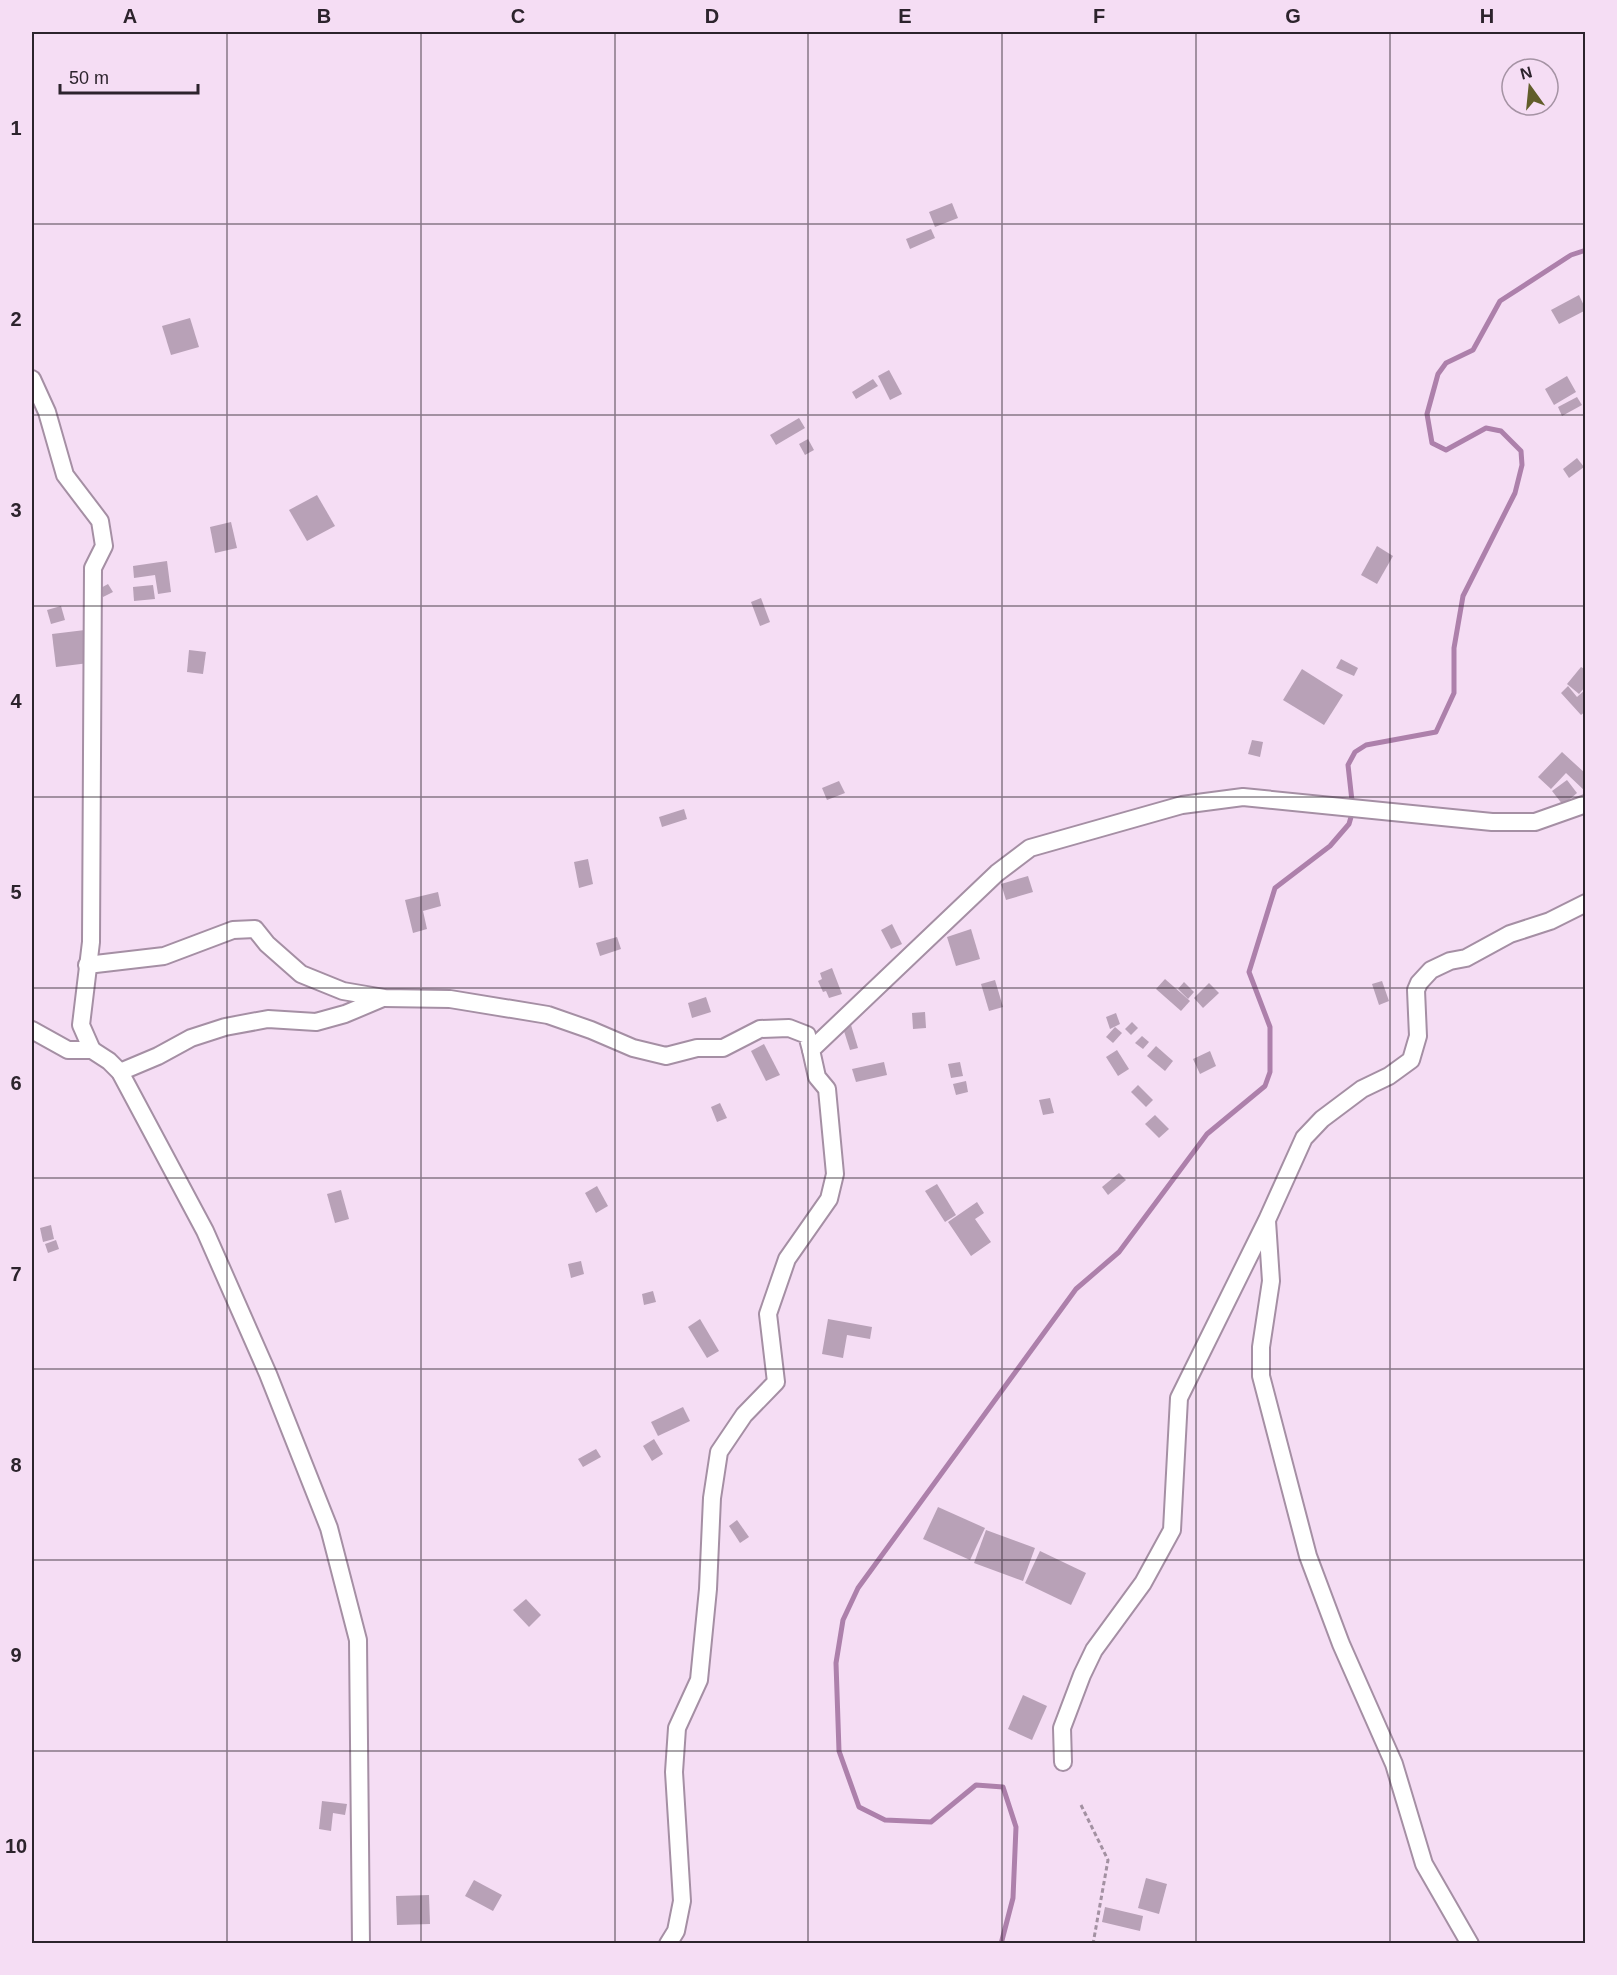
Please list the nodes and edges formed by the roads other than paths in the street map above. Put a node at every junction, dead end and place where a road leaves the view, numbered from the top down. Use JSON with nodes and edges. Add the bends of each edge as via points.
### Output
{"nodes":[{"id":1,"x":32,"y":379,"type":"edge"},
{"id":2,"x":1586,"y":804,"type":"edge"},
{"id":3,"x":1586,"y":903,"type":"edge"},
{"id":4,"x":87,"y":965,"type":"junction"},
{"id":5,"x":384,"y":998,"type":"junction"},
{"id":6,"x":32,"y":1030,"type":"edge"},
{"id":7,"x":92,"y":1050,"type":"junction"},
{"id":8,"x":812,"y":1050,"type":"junction"},
{"id":9,"x":120,"y":1072,"type":"junction"},
{"id":10,"x":1267,"y":1220,"type":"junction"},
{"id":11,"x":1063,"y":1762,"type":"dead end"},
{"id":12,"x":361,"y":1944,"type":"edge"},
{"id":13,"x":668,"y":1944,"type":"edge"},
{"id":14,"x":1470,"y":1944,"type":"edge"}],
"edges":[{"from":1,"to":4,"type":"street","via":[[65,475],[100,521],[104,546],[93,568],[91,942]]},
{"from":2,"to":8,"type":"street","via":[[1535,822],[1492,822],[1243,797],[1182,805],[1030,848],[998,873]]},
{"from":3,"to":10,"type":"street","via":[[1431,970],[1416,990],[1418,1036],[1411,1060],[1362,1089],[1304,1138]]},
{"from":4,"to":5,"type":"street","via":[[164,956],[233,930],[255,929],[301,974],[343,991]]},
{"from":4,"to":7,"type":"street","via":[[81,1025]]},
{"from":5,"to":8,"type":"street","via":[[450,999],[548,1015],[633,1048],[666,1056],[697,1048],[723,1048],[760,1029],[789,1028],[807,1035]]},
{"from":5,"to":9,"type":"street","via":[[316,1022],[268,1019],[225,1027],[191,1038]]},
{"from":6,"to":7,"type":"street","via":[[68,1050]]},
{"from":7,"to":9,"type":"street"},
{"from":8,"to":13,"type":"street","via":[[817,1077],[827,1089],[835,1174],[829,1199],[787,1258],[768,1314],[776,1382],[744,1415],[719,1452],[699,1680],[677,1728],[674,1772],[682,1901],[676,1931]]},
{"from":9,"to":12,"type":"street","via":[[205,1231],[268,1374],[329,1528],[358,1640]]},
{"from":10,"to":11,"type":"street","via":[[1179,1398],[1172,1530],[1143,1583],[1094,1650],[1082,1675],[1062,1728]]},
{"from":10,"to":14,"type":"street","via":[[1271,1281],[1260,1347],[1261,1376],[1308,1556],[1341,1644],[1394,1764],[1424,1864]]}]}
